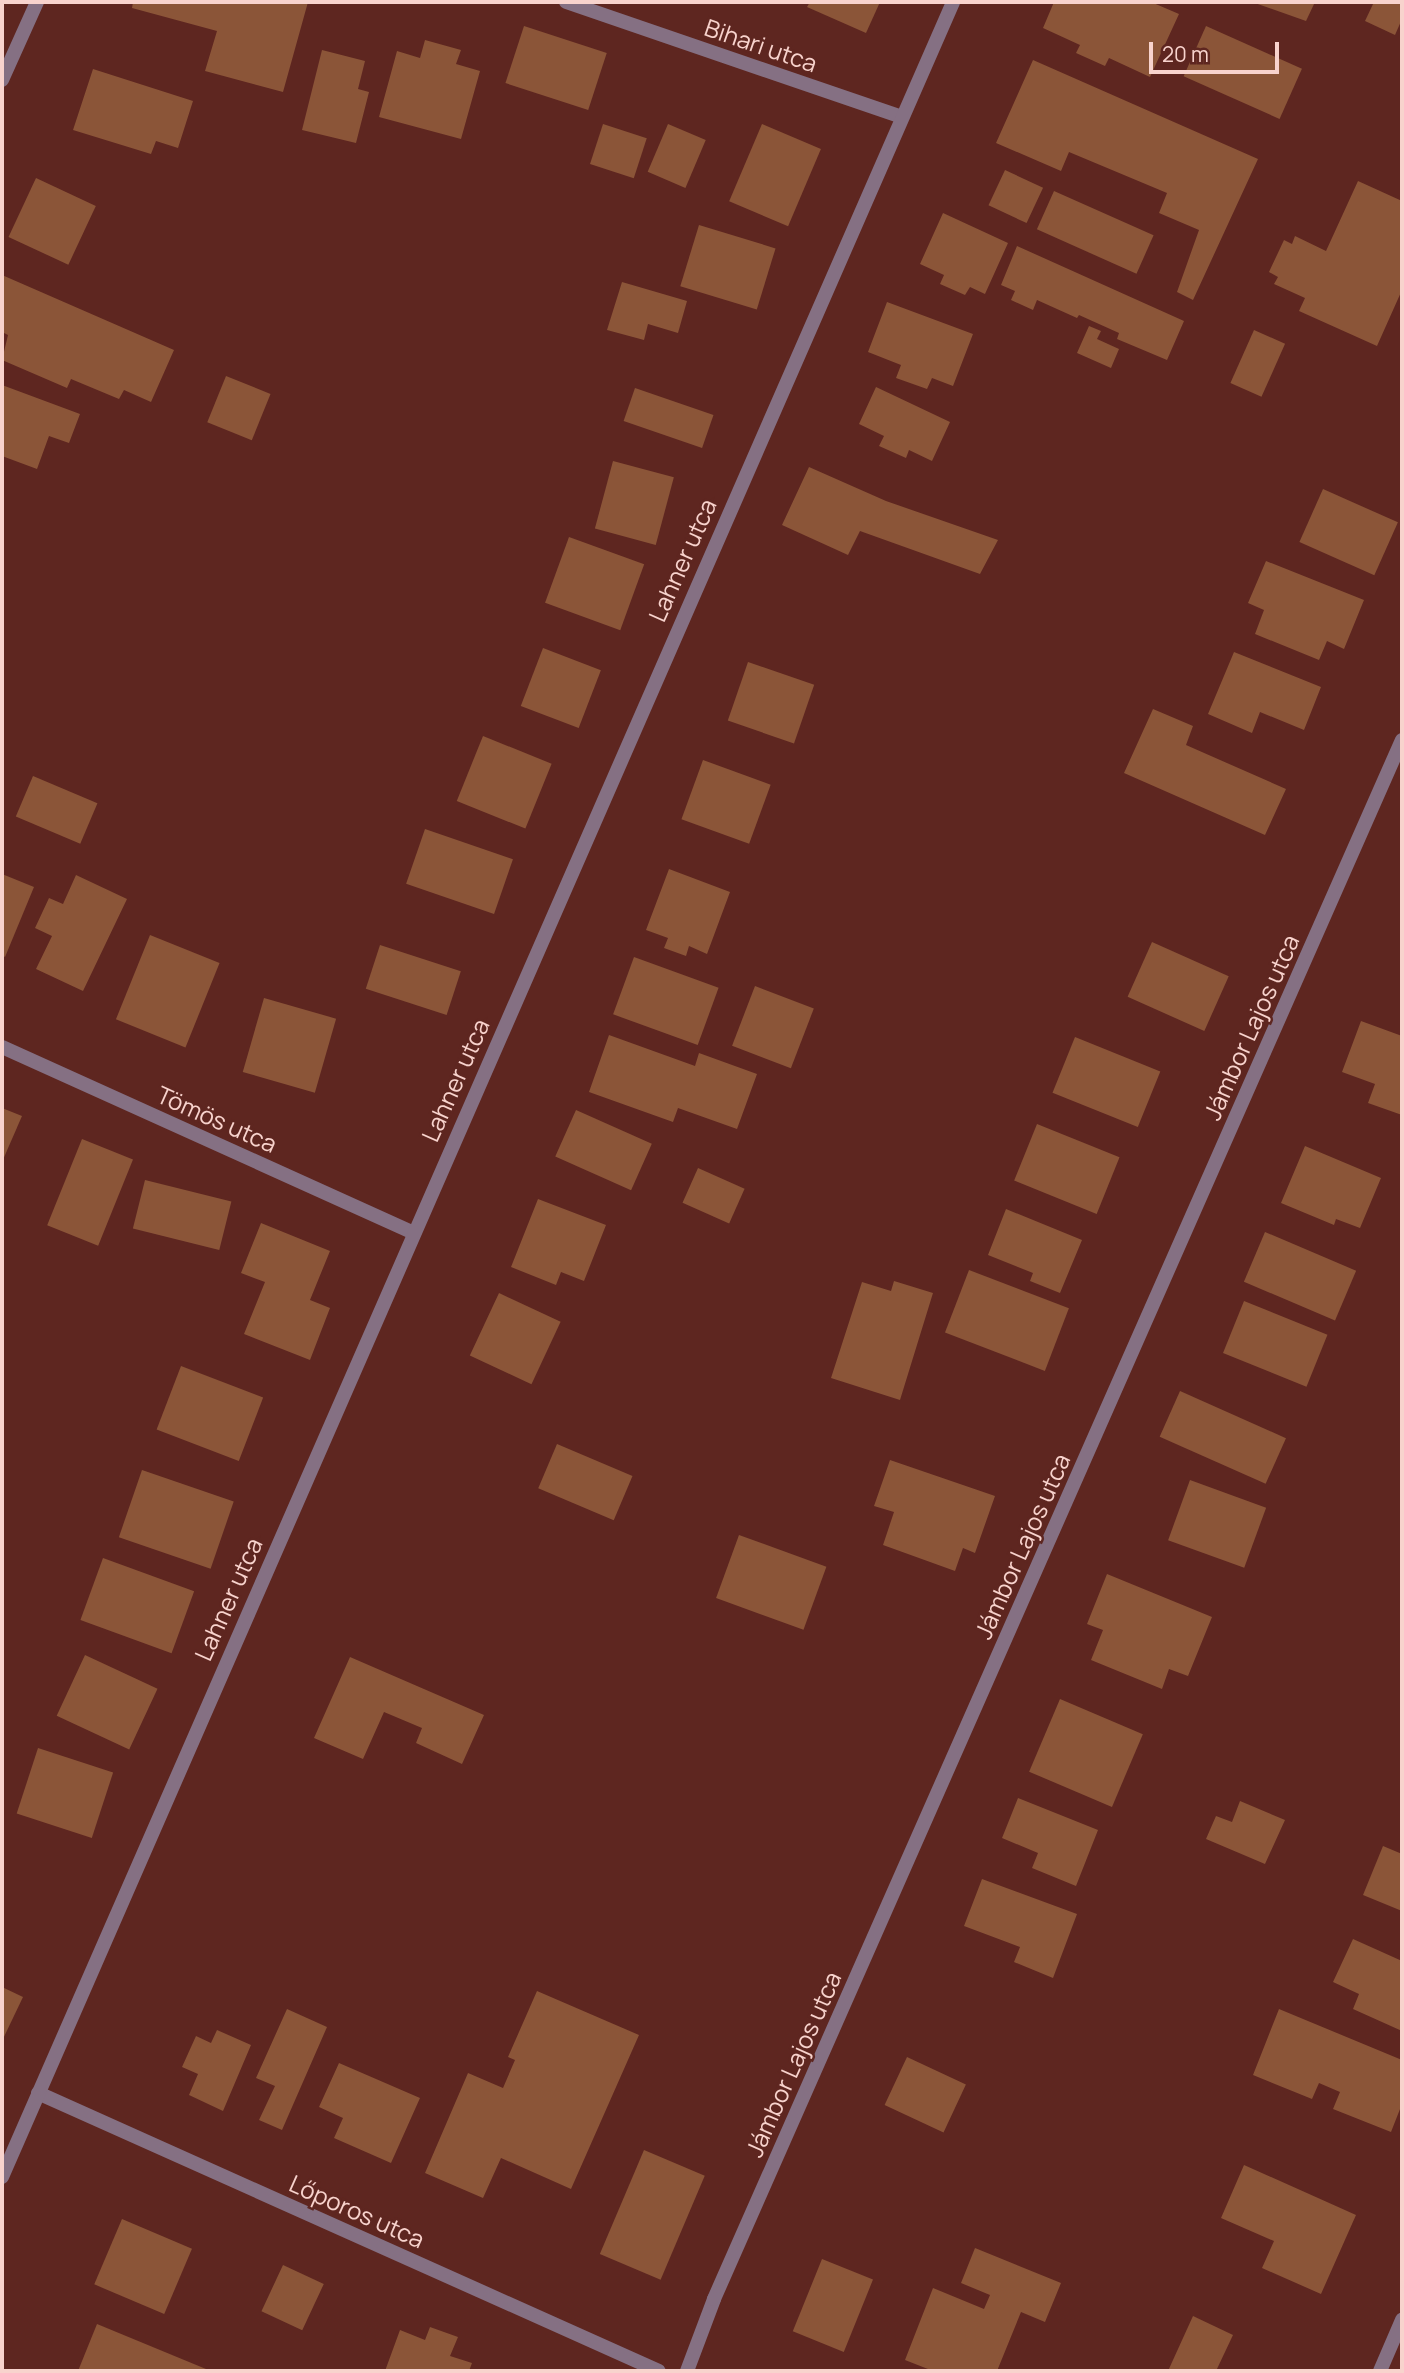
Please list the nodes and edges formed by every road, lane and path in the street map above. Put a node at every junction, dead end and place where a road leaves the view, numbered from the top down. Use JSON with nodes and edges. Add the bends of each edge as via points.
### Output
{"nodes":[{"id":1,"x":37,"y":2,"type":"edge"},
{"id":2,"x":566,"y":2,"type":"edge"},
{"id":3,"x":953,"y":2,"type":"edge"},
{"id":4,"x":2,"y":80,"type":"edge"},
{"id":5,"x":901,"y":117,"type":"junction"},
{"id":6,"x":1402,"y":740,"type":"edge"},
{"id":7,"x":2,"y":1048,"type":"edge"},
{"id":8,"x":413,"y":1233,"type":"junction"},
{"id":9,"x":38,"y":2092,"type":"junction"},
{"id":10,"x":2,"y":2177,"type":"edge"},
{"id":11,"x":1402,"y":2320,"type":"edge"},
{"id":12,"x":659,"y":2371,"type":"edge"},
{"id":13,"x":687,"y":2371,"type":"edge"},
{"id":14,"x":1380,"y":2371,"type":"edge"}],
"edges":[{"from":1,"to":4,"type":"street"},
{"from":2,"to":5,"type":"street","name":"Bihari utca"},
{"from":3,"to":5,"type":"street","name":"Lahner utca"},
{"from":5,"to":8,"type":"street","name":"Lahner utca"},
{"from":6,"to":13,"type":"street","name":"Jámbor Lajos utca","via":[[719,2286]]},
{"from":7,"to":8,"type":"street","name":"Tömös utca"},
{"from":8,"to":9,"type":"street","name":"Lahner utca"},
{"from":9,"to":10,"type":"street","name":"Lahner utca"},
{"from":9,"to":12,"type":"street","name":"Lőporos utca"},
{"from":11,"to":14,"type":"street"}]}
